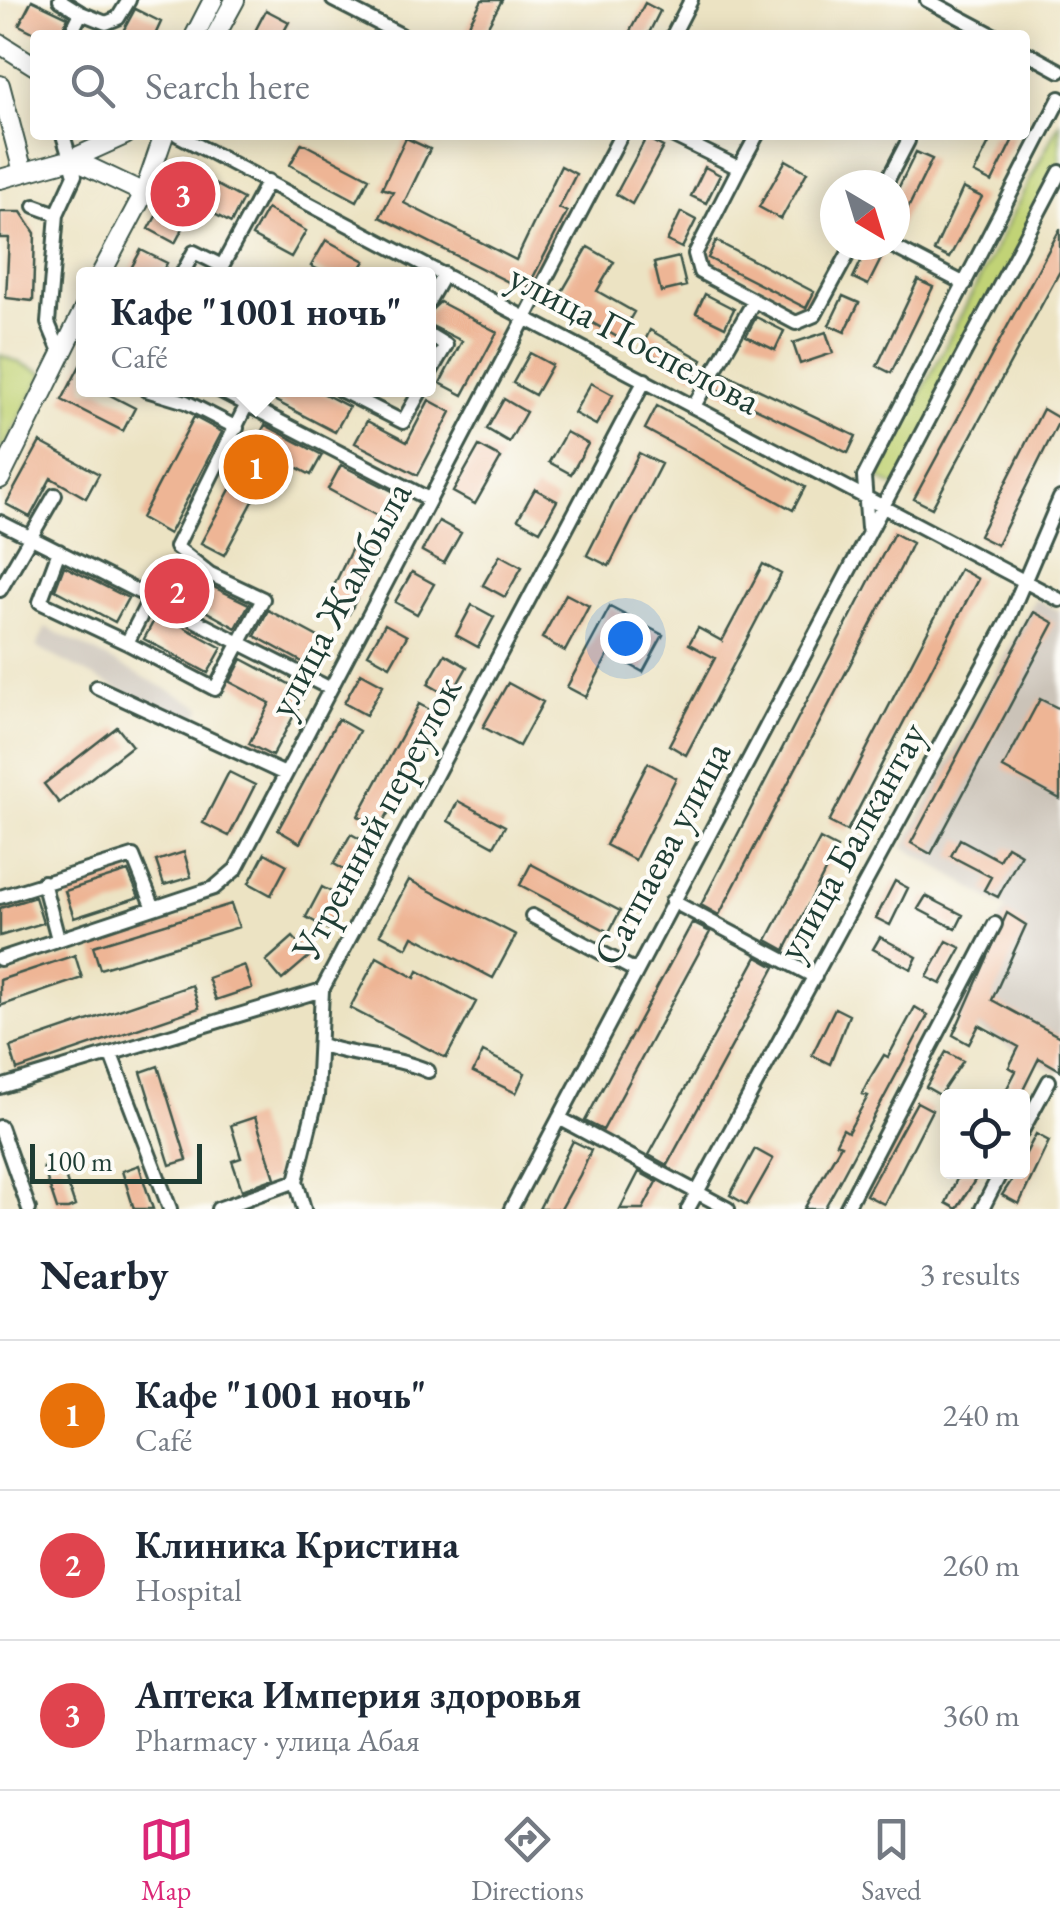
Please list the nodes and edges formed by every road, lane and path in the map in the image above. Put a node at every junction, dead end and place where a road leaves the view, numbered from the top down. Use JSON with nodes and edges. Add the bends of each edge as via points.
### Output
{"nodes":[{"id":1,"x":60,"y":0,"type":"edge"},
{"id":2,"x":129,"y":0,"type":"edge"},
{"id":3,"x":213,"y":0,"type":"edge"},
{"id":4,"x":235,"y":0,"type":"edge"},
{"id":5,"x":333,"y":0,"type":"edge"},
{"id":6,"x":691,"y":0,"type":"edge"},
{"id":7,"x":927,"y":0,"type":"edge"},
{"id":8,"x":80,"y":13,"type":"junction"},
{"id":9,"x":72,"y":30,"type":"edge"},
{"id":10,"x":197,"y":30,"type":"edge"},
{"id":11,"x":219,"y":30,"type":"edge"},
{"id":12,"x":391,"y":30,"type":"edge"},
{"id":13,"x":676,"y":30,"type":"edge"},
{"id":14,"x":984,"y":30,"type":"edge"},
{"id":15,"x":0,"y":44,"type":"edge"},
{"id":16,"x":1030,"y":55,"type":"edge"},
{"id":17,"x":30,"y":63,"type":"edge"},
{"id":18,"x":1060,"y":71,"type":"edge"},
{"id":19,"x":0,"y":85,"type":"edge"},
{"id":20,"x":1060,"y":98,"type":"edge"},
{"id":21,"x":65,"y":140,"type":"edge"},
{"id":22,"x":114,"y":140,"type":"edge"},
{"id":23,"x":162,"y":140,"type":"edge"},
{"id":24,"x":188,"y":140,"type":"edge"},
{"id":25,"x":617,"y":140,"type":"edge"},
{"id":26,"x":682,"y":140,"type":"edge"},
{"id":27,"x":754,"y":140,"type":"edge"},
{"id":28,"x":908,"y":140,"type":"edge"},
{"id":29,"x":72,"y":159,"type":"junction"},
{"id":30,"x":739,"y":168,"type":"junction"},
{"id":31,"x":893,"y":170,"type":"edge"},
{"id":32,"x":23,"y":172,"type":"junction"},
{"id":33,"x":1060,"y":172,"type":"edge"},
{"id":34,"x":0,"y":179,"type":"edge"},
{"id":35,"x":268,"y":182,"type":"junction"},
{"id":36,"x":144,"y":194,"type":"junction"},
{"id":37,"x":35,"y":206,"type":"dead end"},
{"id":38,"x":57,"y":214,"type":"junction"},
{"id":39,"x":910,"y":255,"type":"edge"},
{"id":40,"x":845,"y":260,"type":"edge"},
{"id":41,"x":105,"y":267,"type":"edge"},
{"id":42,"x":186,"y":267,"type":"edge"},
{"id":43,"x":431,"y":267,"type":"edge"},
{"id":44,"x":436,"y":270,"type":"edge"},
{"id":45,"x":444,"y":274,"type":"junction"},
{"id":46,"x":965,"y":284,"type":"junction"},
{"id":47,"x":436,"y":288,"type":"edge"},
{"id":48,"x":754,"y":302,"type":"junction"},
{"id":49,"x":525,"y":317,"type":"junction"},
{"id":50,"x":76,"y":325,"type":"edge"},
{"id":51,"x":436,"y":339,"type":"edge"},
{"id":52,"x":61,"y":354,"type":"junction"},
{"id":53,"x":436,"y":362,"type":"edge"},
{"id":54,"x":646,"y":380,"type":"junction"},
{"id":55,"x":169,"y":397,"type":"edge"},
{"id":56,"x":233,"y":397,"type":"edge"},
{"id":57,"x":354,"y":397,"type":"edge"},
{"id":58,"x":417,"y":397,"type":"edge"},
{"id":59,"x":247,"y":404,"type":"junction"},
{"id":60,"x":694,"y":406,"type":"junction"},
{"id":61,"x":237,"y":428,"type":"junction"},
{"id":62,"x":0,"y":478,"type":"edge"},
{"id":63,"x":55,"y":495,"type":"dead end"},
{"id":64,"x":866,"y":496,"type":"junction"},
{"id":65,"x":428,"y":498,"type":"junction"},
{"id":66,"x":1060,"y":498,"type":"edge"},
{"id":67,"x":883,"y":507,"type":"junction"},
{"id":68,"x":0,"y":522,"type":"edge"},
{"id":69,"x":868,"y":528,"type":"junction"},
{"id":70,"x":31,"y":537,"type":"junction"},
{"id":71,"x":59,"y":551,"type":"junction"},
{"id":72,"x":1021,"y":582,"type":"junction"},
{"id":73,"x":0,"y":590,"type":"edge"},
{"id":74,"x":150,"y":598,"type":"junction"},
{"id":75,"x":1060,"y":600,"type":"edge"},
{"id":76,"x":238,"y":643,"type":"junction"},
{"id":77,"x":127,"y":644,"type":"junction"},
{"id":78,"x":97,"y":687,"type":"dead end"},
{"id":79,"x":329,"y":688,"type":"junction"},
{"id":80,"x":284,"y":774,"type":"junction"},
{"id":81,"x":43,"y":882,"type":"junction"},
{"id":82,"x":0,"y":897,"type":"edge"},
{"id":83,"x":672,"y":901,"type":"junction"},
{"id":84,"x":154,"y":908,"type":"junction"},
{"id":85,"x":532,"y":916,"type":"dead end"},
{"id":86,"x":995,"y":924,"type":"dead end"},
{"id":87,"x":58,"y":940,"type":"junction"},
{"id":88,"x":0,"y":958,"type":"edge"},
{"id":89,"x":636,"y":971,"type":"junction"},
{"id":90,"x":814,"y":977,"type":"junction"},
{"id":91,"x":322,"y":990,"type":"junction"},
{"id":92,"x":322,"y":1045,"type":"junction"},
{"id":93,"x":112,"y":1056,"type":"junction"},
{"id":94,"x":428,"y":1070,"type":"dead end"},
{"id":95,"x":1049,"y":1081,"type":"dead end"},
{"id":96,"x":0,"y":1087,"type":"edge"},
{"id":97,"x":1030,"y":1116,"type":"edge"},
{"id":98,"x":559,"y":1118,"type":"junction"},
{"id":99,"x":0,"y":1127,"type":"edge"},
{"id":100,"x":997,"y":1179,"type":"edge"},
{"id":101,"x":296,"y":1181,"type":"junction"},
{"id":102,"x":697,"y":1193,"type":"junction"},
{"id":103,"x":29,"y":1209,"type":"edge"},
{"id":104,"x":170,"y":1209,"type":"edge"},
{"id":105,"x":218,"y":1209,"type":"edge"},
{"id":106,"x":304,"y":1209,"type":"edge"},
{"id":107,"x":512,"y":1209,"type":"edge"},
{"id":108,"x":688,"y":1209,"type":"edge"},
{"id":109,"x":728,"y":1209,"type":"edge"},
{"id":110,"x":846,"y":1209,"type":"edge"},
{"id":111,"x":982,"y":1209,"type":"edge"}],
"edges":[{"from":1,"to":8,"type":"street"},
{"from":2,"to":8,"type":"street","via":[[106,24]]},
{"from":3,"to":10,"type":"main road"},
{"from":4,"to":11,"type":"main road"},
{"from":5,"to":12,"type":"street"},
{"from":6,"to":13,"type":"street"},
{"from":7,"to":14,"type":"street"},
{"from":8,"to":9,"type":"street"},
{"from":15,"to":17,"type":"main road"},
{"from":16,"to":18,"type":"street"},
{"from":19,"to":32,"type":"main road"},
{"from":20,"to":46,"type":"street"},
{"from":21,"to":29,"type":"street"},
{"from":22,"to":29,"type":"main road"},
{"from":23,"to":36,"type":"main road"},
{"from":24,"to":35,"type":"street","name":"улица Поспелова"},
{"from":25,"to":49,"type":"street","name":"улица Жамбыла"},
{"from":26,"to":30,"type":"street"},
{"from":27,"to":30,"type":"street"},
{"from":28,"to":31,"type":"street"},
{"from":29,"to":32,"type":"main road"},
{"from":29,"to":36,"type":"main road"},
{"from":29,"to":38,"type":"street","via":[[73,182]]},
{"from":30,"to":48,"type":"street","via":[[695,254],[700,272]]},
{"from":32,"to":34,"type":"main road"},
{"from":33,"to":67,"type":"street","name":"Сатпаева улица"},
{"from":35,"to":42,"type":"street","via":[[222,266],[194,252]]},
{"from":35,"to":43,"type":"street","name":"улица Поспелова"},
{"from":36,"to":41,"type":"main road"},
{"from":37,"to":38,"type":"street"},
{"from":38,"to":52,"type":"street","via":[[48,323]]},
{"from":39,"to":46,"type":"street"},
{"from":40,"to":48,"type":"street","via":[[814,315],[796,323]]},
{"from":44,"to":45,"type":"street","name":"улица Поспелова"},
{"from":45,"to":47,"type":"street"},
{"from":45,"to":49,"type":"street","name":"улица Поспелова"},
{"from":46,"to":64,"type":"street","via":[[864,477]]},
{"from":48,"to":60,"type":"street"},
{"from":49,"to":54,"type":"street","name":"улица Поспелова"},
{"from":49,"to":65,"type":"street","name":"улица Жамбыла"},
{"from":50,"to":52,"type":"main road"},
{"from":51,"to":53,"type":"street","via":[[446,345]]},
{"from":52,"to":62,"type":"main road"},
{"from":54,"to":60,"type":"street","name":"улица Поспелова"},
{"from":54,"to":91,"type":"street","name":"Утренний переулок"},
{"from":55,"to":61,"type":"street"},
{"from":56,"to":59,"type":"street"},
{"from":57,"to":58,"type":"street","via":[[403,422]]},
{"from":59,"to":61,"type":"street"},
{"from":59,"to":65,"type":"street"},
{"from":60,"to":64,"type":"street","name":"улица Поспелова"},
{"from":61,"to":76,"type":"street","via":[[176,547],[210,574],[263,599]]},
{"from":63,"to":70,"type":"street"},
{"from":64,"to":67,"type":"street","name":"улица Поспелова"},
{"from":64,"to":69,"type":"street"},
{"from":65,"to":79,"type":"street","name":"улица Жамбыла"},
{"from":66,"to":72,"type":"street","name":"улица Балкантау"},
{"from":67,"to":69,"type":"street","name":"Сатпаева улица"},
{"from":67,"to":72,"type":"street","name":"улица Поспелова"},
{"from":68,"to":70,"type":"street"},
{"from":69,"to":83,"type":"street","name":"Сатпаева улица"},
{"from":70,"to":71,"type":"street"},
{"from":70,"to":73,"type":"street"},
{"from":71,"to":74,"type":"street"},
{"from":71,"to":77,"type":"street","via":[[40,602]]},
{"from":72,"to":75,"type":"street","name":"улица Поспелова"},
{"from":72,"to":90,"type":"street","name":"улица Балкантау","via":[[1007,622]]},
{"from":74,"to":76,"type":"street"},
{"from":74,"to":77,"type":"street"},
{"from":76,"to":77,"type":"street","via":[[219,684],[210,689]]},
{"from":76,"to":79,"type":"street"},
{"from":78,"to":80,"type":"street"},
{"from":79,"to":80,"type":"street","name":"улица Жамбыла"},
{"from":80,"to":84,"type":"street","name":"улица Жамбыла","via":[[236,869],[214,888]]},
{"from":81,"to":82,"type":"street"},
{"from":81,"to":84,"type":"street","via":[[134,856]]},
{"from":81,"to":87,"type":"street"},
{"from":83,"to":89,"type":"street","name":"Сатпаева улица"},
{"from":83,"to":90,"type":"street"},
{"from":84,"to":87,"type":"street","name":"улица Жамбыла"},
{"from":85,"to":89,"type":"street"},
{"from":86,"to":110,"type":"street"},
{"from":87,"to":88,"type":"street","name":"улица Жамбыла"},
{"from":89,"to":98,"type":"street","name":"Сатпаева улица"},
{"from":90,"to":102,"type":"street","name":"улица Балкантау"},
{"from":91,"to":92,"type":"street"},
{"from":91,"to":93,"type":"street","name":"Утренний переулок"},
{"from":92,"to":94,"type":"street","via":[[352,1055],[391,1056]]},
{"from":92,"to":101,"type":"street"},
{"from":93,"to":96,"type":"street","name":"Утренний переулок"},
{"from":93,"to":104,"type":"street"},
{"from":95,"to":97,"type":"street"},
{"from":98,"to":102,"type":"street"},
{"from":98,"to":107,"type":"street","name":"Сатпаева улица"},
{"from":99,"to":103,"type":"street"},
{"from":100,"to":111,"type":"street"},
{"from":101,"to":105,"type":"street"},
{"from":101,"to":106,"type":"street"},
{"from":102,"to":108,"type":"street","name":"улица Балкантау"},
{"from":102,"to":109,"type":"street"}]}
